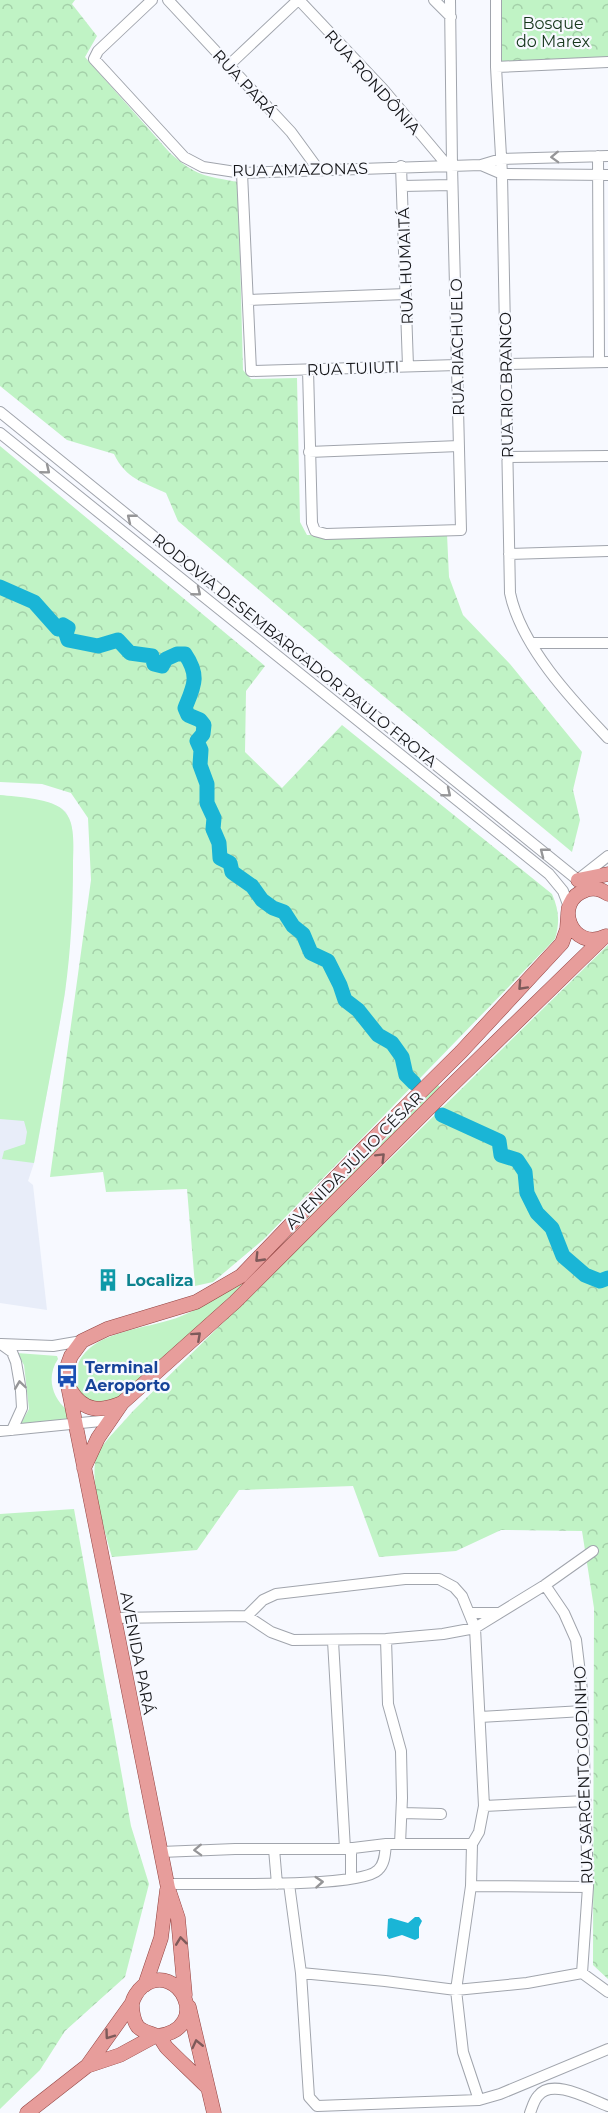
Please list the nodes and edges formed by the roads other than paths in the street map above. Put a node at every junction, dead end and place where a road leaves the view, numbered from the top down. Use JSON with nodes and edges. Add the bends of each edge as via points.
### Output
{"nodes":[{"id":1,"x":152,"y":0,"type":"edge"},
{"id":2,"x":168,"y":0,"type":"edge"},
{"id":3,"x":298,"y":0,"type":"edge"},
{"id":4,"x":434,"y":0,"type":"edge"},
{"id":5,"x":450,"y":0,"type":"edge"},
{"id":6,"x":496,"y":0,"type":"edge"},
{"id":7,"x":451,"y":17,"type":"junction"},
{"id":8,"x":608,"y":62,"type":"edge"},
{"id":9,"x":228,"y":66,"type":"junction"},
{"id":10,"x":496,"y":67,"type":"junction"},
{"id":11,"x":603,"y":156,"type":"edge"},
{"id":12,"x":501,"y":159,"type":"junction"},
{"id":13,"x":449,"y":165,"type":"junction"},
{"id":14,"x":481,"y":165,"type":"junction"},
{"id":15,"x":401,"y":166,"type":"junction"},
{"id":16,"x":318,"y":169,"type":"junction"},
{"id":17,"x":242,"y":173,"type":"junction"},
{"id":18,"x":502,"y":174,"type":"junction"},
{"id":19,"x":603,"y":175,"type":"edge"},
{"id":20,"x":452,"y":185,"type":"junction"},
{"id":21,"x":402,"y":186,"type":"junction"},
{"id":22,"x":604,"y":269,"type":"edge"},
{"id":23,"x":406,"y":294,"type":"junction"},
{"id":24,"x":248,"y":300,"type":"junction"},
{"id":25,"x":604,"y":362,"type":"edge"},
{"id":26,"x":505,"y":364,"type":"junction"},
{"id":27,"x":457,"y":365,"type":"junction"},
{"id":28,"x":408,"y":366,"type":"junction"},
{"id":29,"x":308,"y":369,"type":"junction"},
{"id":30,"x":0,"y":412,"type":"edge"},
{"id":31,"x":0,"y":433,"type":"edge"},
{"id":32,"x":459,"y":446,"type":"junction"},
{"id":33,"x":309,"y":452,"type":"junction"},
{"id":34,"x":608,"y":456,"type":"edge"},
{"id":35,"x":507,"y":457,"type":"junction"},
{"id":36,"x":608,"y":551,"type":"edge"},
{"id":37,"x":509,"y":554,"type":"junction"},
{"id":38,"x":533,"y":644,"type":"junction"},
{"id":39,"x":608,"y":644,"type":"edge"},
{"id":40,"x":606,"y":731,"type":"edge"},
{"id":41,"x":608,"y":856,"type":"edge"},
{"id":42,"x":608,"y":874,"type":"edge"},
{"id":43,"x":578,"y":880,"type":"junction"},
{"id":44,"x":602,"y":891,"type":"edge"},
{"id":45,"x":568,"y":911,"type":"junction"},
{"id":46,"x":606,"y":936,"type":"edge"},
{"id":47,"x":82,"y":1341,"type":"junction"},
{"id":48,"x":0,"y":1344,"type":"edge"},
{"id":49,"x":68,"y":1386,"type":"junction"},
{"id":50,"x":122,"y":1403,"type":"junction"},
{"id":51,"x":111,"y":1420,"type":"junction"},
{"id":52,"x":76,"y":1424,"type":"junction"},
{"id":53,"x":12,"y":1430,"type":"junction"},
{"id":54,"x":0,"y":1431,"type":"edge"},
{"id":55,"x":84,"y":1468,"type":"junction"},
{"id":56,"x":592,"y":1551,"type":"dead end"},
{"id":57,"x":545,"y":1585,"type":"junction"},
{"id":58,"x":469,"y":1613,"type":"junction"},
{"id":59,"x":500,"y":1613,"type":"junction"},
{"id":60,"x":247,"y":1616,"type":"junction"},
{"id":61,"x":113,"y":1618,"type":"junction"},
{"id":62,"x":475,"y":1628,"type":"junction"},
{"id":63,"x":386,"y":1639,"type":"junction"},
{"id":64,"x":333,"y":1641,"type":"junction"},
{"id":65,"x":583,"y":1711,"type":"junction"},
{"id":66,"x":480,"y":1717,"type":"junction"},
{"id":67,"x":585,"y":1801,"type":"junction"},
{"id":68,"x":484,"y":1806,"type":"junction"},
{"id":69,"x":402,"y":1813,"type":"junction"},
{"id":70,"x":441,"y":1814,"type":"dead end"},
{"id":71,"x":386,"y":1844,"type":"junction"},
{"id":72,"x":400,"y":1844,"type":"junction"},
{"id":73,"x":472,"y":1844,"type":"junction"},
{"id":74,"x":274,"y":1849,"type":"junction"},
{"id":75,"x":348,"y":1849,"type":"junction"},
{"id":76,"x":161,"y":1852,"type":"junction"},
{"id":77,"x":351,"y":1878,"type":"junction"},
{"id":78,"x":277,"y":1884,"type":"junction"},
{"id":79,"x":289,"y":1884,"type":"junction"},
{"id":80,"x":167,"y":1886,"type":"junction"},
{"id":81,"x":471,"y":1886,"type":"junction"},
{"id":82,"x":588,"y":1887,"type":"junction"},
{"id":83,"x":301,"y":1973,"type":"junction"},
{"id":84,"x":582,"y":1973,"type":"junction"},
{"id":85,"x":145,"y":1985,"type":"junction"},
{"id":86,"x":456,"y":1990,"type":"junction"},
{"id":87,"x":608,"y":1992,"type":"edge"},
{"id":88,"x":186,"y":1998,"type":"junction"},
{"id":89,"x":132,"y":2003,"type":"junction"},
{"id":90,"x":157,"y":2036,"type":"junction"},
{"id":91,"x":608,"y":2049,"type":"edge"},
{"id":92,"x":87,"y":2066,"type":"junction"},
{"id":93,"x":206,"y":2086,"type":"junction"},
{"id":94,"x":479,"y":2100,"type":"junction"},
{"id":95,"x":608,"y":2106,"type":"edge"},
{"id":96,"x":27,"y":2113,"type":"edge"},
{"id":97,"x":214,"y":2113,"type":"edge"},
{"id":98,"x":530,"y":2113,"type":"edge"}],
"edges":[{"from":1,"to":17,"type":"street","name":"RUA AMAZONAS","via":[[94,58],[184,157],[203,167]]},
{"from":2,"to":9,"type":"street","name":"RUA PARÁ"},
{"from":3,"to":9,"type":"street"},
{"from":3,"to":13,"type":"street","name":"RUA RONDÔNIA"},
{"from":4,"to":7,"type":"street"},
{"from":5,"to":7,"type":"street","name":"RUA RIACHUELO"},
{"from":6,"to":10,"type":"street","name":"RUA RIO BRANCO"},
{"from":7,"to":13,"type":"street","name":"RUA RIACHUELO"},
{"from":8,"to":10,"type":"street"},
{"from":9,"to":16,"type":"street","name":"RUA PARÁ","via":[[291,132]]},
{"from":10,"to":12,"type":"street","name":"RUA RIO BRANCO"},
{"from":11,"to":12,"type":"street","name":"RUA AMAZONAS","one_way":true},
{"from":11,"to":19,"type":"street"},
{"from":12,"to":14,"type":"street","name":"RUA AMAZONAS"},
{"from":12,"to":18,"type":"street","name":"RUA RIO BRANCO"},
{"from":13,"to":14,"type":"street","name":"RUA AMAZONAS"},
{"from":13,"to":15,"type":"street","name":"RUA AMAZONAS"},
{"from":13,"to":20,"type":"street","name":"RUA RIACHUELO"},
{"from":14,"to":18,"type":"street","name":"RUA AMAZONAS"},
{"from":15,"to":16,"type":"street","name":"RUA AMAZONAS"},
{"from":15,"to":21,"type":"street","name":"RUA HUMAITÁ"},
{"from":16,"to":17,"type":"street","name":"RUA AMAZONAS"},
{"from":17,"to":24,"type":"street"},
{"from":18,"to":19,"type":"street"},
{"from":18,"to":26,"type":"street","name":"RUA RIO BRANCO"},
{"from":19,"to":22,"type":"street"},
{"from":20,"to":21,"type":"street"},
{"from":20,"to":27,"type":"street","name":"RUA RIACHUELO"},
{"from":21,"to":23,"type":"street","name":"RUA HUMAITÁ"},
{"from":22,"to":25,"type":"street"},
{"from":23,"to":24,"type":"street"},
{"from":23,"to":28,"type":"street","name":"RUA HUMAITÁ"},
{"from":24,"to":29,"type":"street","name":"RUA TUIUTI","via":[[250,370]]},
{"from":25,"to":26,"type":"street"},
{"from":26,"to":35,"type":"street","name":"RUA RIO BRANCO"},
{"from":27,"to":28,"type":"street","name":"RUA TUIUTI"},
{"from":27,"to":32,"type":"street","name":"RUA RIACHUELO"},
{"from":28,"to":29,"type":"street","name":"RUA TUIUTI"},
{"from":29,"to":33,"type":"street"},
{"from":43,"to":30,"type":"street","name":"RODOVIA DESEMBARGADOR PAULO FROTA","one_way":true},
{"from":31,"to":45,"type":"street","name":"RODOVIA DESEMBARGADOR PAULO FROTA","one_way":true,"via":[[549,874],[563,891]]},
{"from":32,"to":33,"type":"street"},
{"from":32,"to":33,"type":"street","name":"RUA RIACHUELO","via":[[461,530],[317,533],[312,523]]},
{"from":34,"to":35,"type":"street"},
{"from":35,"to":37,"type":"street","name":"RUA RIO BRANCO"},
{"from":36,"to":37,"type":"street"},
{"from":37,"to":38,"type":"street","name":"RUA RIO BRANCO","via":[[512,605]]},
{"from":38,"to":39,"type":"street"},
{"from":38,"to":40,"type":"street","name":"RUA RIO BRANCO","via":[[548,669]]},
{"from":41,"to":43,"type":"street"},
{"from":42,"to":43,"type":"main road"},
{"from":43,"to":44,"type":"street","name":"RODOVIA DESEMBARGADOR PAULO FROTA"},
{"from":44,"to":45,"type":"main road","via":[[576,895]]},
{"from":45,"to":46,"type":"main road","via":[[572,928],[583,938]]},
{"from":45,"to":47,"type":"main road","name":"AVENIDA JÚLIO CÉSAR","one_way":true,"via":[[562,943],[241,1276],[196,1302],[107,1329]]},
{"from":50,"to":46,"type":"main road","name":"AVENIDA JÚLIO CÉSAR","one_way":true,"via":[[235,1302]]},
{"from":47,"to":48,"type":"street","name":"AVENIDA JÚLIO CÉSAR","via":[[53,1346]]},
{"from":47,"to":49,"type":"main road","via":[[68,1364]]},
{"from":53,"to":48,"type":"street","one_way":true,"via":[[22,1408],[21,1391],[12,1352]]},
{"from":49,"to":50,"type":"main road","via":[[86,1406],[109,1408]]},
{"from":49,"to":52,"type":"main road"},
{"from":50,"to":51,"type":"main road","name":"AVENIDA JÚLIO CÉSAR"},
{"from":51,"to":52,"type":"street"},
{"from":51,"to":55,"type":"main road","name":"AVENIDA JÚLIO CÉSAR"},
{"from":52,"to":53,"type":"street"},
{"from":52,"to":55,"type":"main road","name":"AVENIDA PARÁ"},
{"from":53,"to":54,"type":"street"},
{"from":55,"to":61,"type":"main road","name":"AVENIDA PARÁ"},
{"from":56,"to":57,"type":"street"},
{"from":57,"to":59,"type":"street"},
{"from":57,"to":65,"type":"street","name":"RUA SARGENTO GODINHO","via":[[576,1640]]},
{"from":58,"to":59,"type":"street"},
{"from":58,"to":60,"type":"street","via":[[454,1587],[439,1579],[422,1579],[276,1594],[263,1600]]},
{"from":58,"to":62,"type":"street"},
{"from":59,"to":62,"type":"street"},
{"from":60,"to":61,"type":"street"},
{"from":60,"to":64,"type":"street","via":[[282,1637]]},
{"from":61,"to":76,"type":"main road","name":"AVENIDA PARÁ"},
{"from":62,"to":63,"type":"street"},
{"from":62,"to":66,"type":"street"},
{"from":63,"to":64,"type":"street"},
{"from":63,"to":69,"type":"street","via":[[388,1704],[401,1751]]},
{"from":64,"to":75,"type":"street"},
{"from":65,"to":66,"type":"street"},
{"from":65,"to":67,"type":"street","name":"RUA SARGENTO GODINHO"},
{"from":66,"to":68,"type":"street"},
{"from":67,"to":68,"type":"street"},
{"from":67,"to":82,"type":"street","name":"RUA SARGENTO GODINHO"},
{"from":68,"to":73,"type":"street","via":[[479,1833]]},
{"from":69,"to":70,"type":"street"},
{"from":69,"to":72,"type":"street"},
{"from":71,"to":72,"type":"street"},
{"from":71,"to":75,"type":"street"},
{"from":71,"to":77,"type":"street","via":[[379,1870]]},
{"from":72,"to":73,"type":"street"},
{"from":73,"to":81,"type":"street"},
{"from":74,"to":75,"type":"street"},
{"from":74,"to":76,"type":"street","one_way":true},
{"from":74,"to":78,"type":"street"},
{"from":75,"to":77,"type":"street"},
{"from":76,"to":80,"type":"main road","name":"AVENIDA PARÁ"},
{"from":79,"to":77,"type":"street","one_way":true},
{"from":78,"to":79,"type":"street"},
{"from":78,"to":80,"type":"street"},
{"from":79,"to":83,"type":"street"},
{"from":80,"to":85,"type":"main road","name":"AVENIDA PARÁ","via":[[161,1938]]},
{"from":88,"to":80,"type":"main road","name":"AVENIDA PARÁ","one_way":true,"via":[[178,1918]]},
{"from":81,"to":82,"type":"street"},
{"from":81,"to":86,"type":"street"},
{"from":82,"to":84,"type":"street","name":"RUA SARGENTO GODINHO"},
{"from":83,"to":86,"type":"street"},
{"from":83,"to":94,"type":"street","via":[[309,2097],[317,2106]]},
{"from":84,"to":86,"type":"street"},
{"from":84,"to":87,"type":"street"},
{"from":85,"to":88,"type":"main road","via":[[167,1982]]},
{"from":85,"to":89,"type":"main road"},
{"from":86,"to":94,"type":"street","via":[[463,2052]]},
{"from":88,"to":90,"type":"main road","via":[[184,2021],[169,2035]]},
{"from":93,"to":88,"type":"main road","one_way":true},
{"from":89,"to":90,"type":"main road","via":[[138,2027]]},
{"from":89,"to":92,"type":"main road","one_way":true},
{"from":90,"to":92,"type":"main road"},
{"from":90,"to":93,"type":"main road"},
{"from":91,"to":94,"type":"street"},
{"from":92,"to":96,"type":"main road"},
{"from":93,"to":97,"type":"main road"},
{"from":95,"to":98,"type":"street","via":[[553,2088],[538,2096]]}]}
